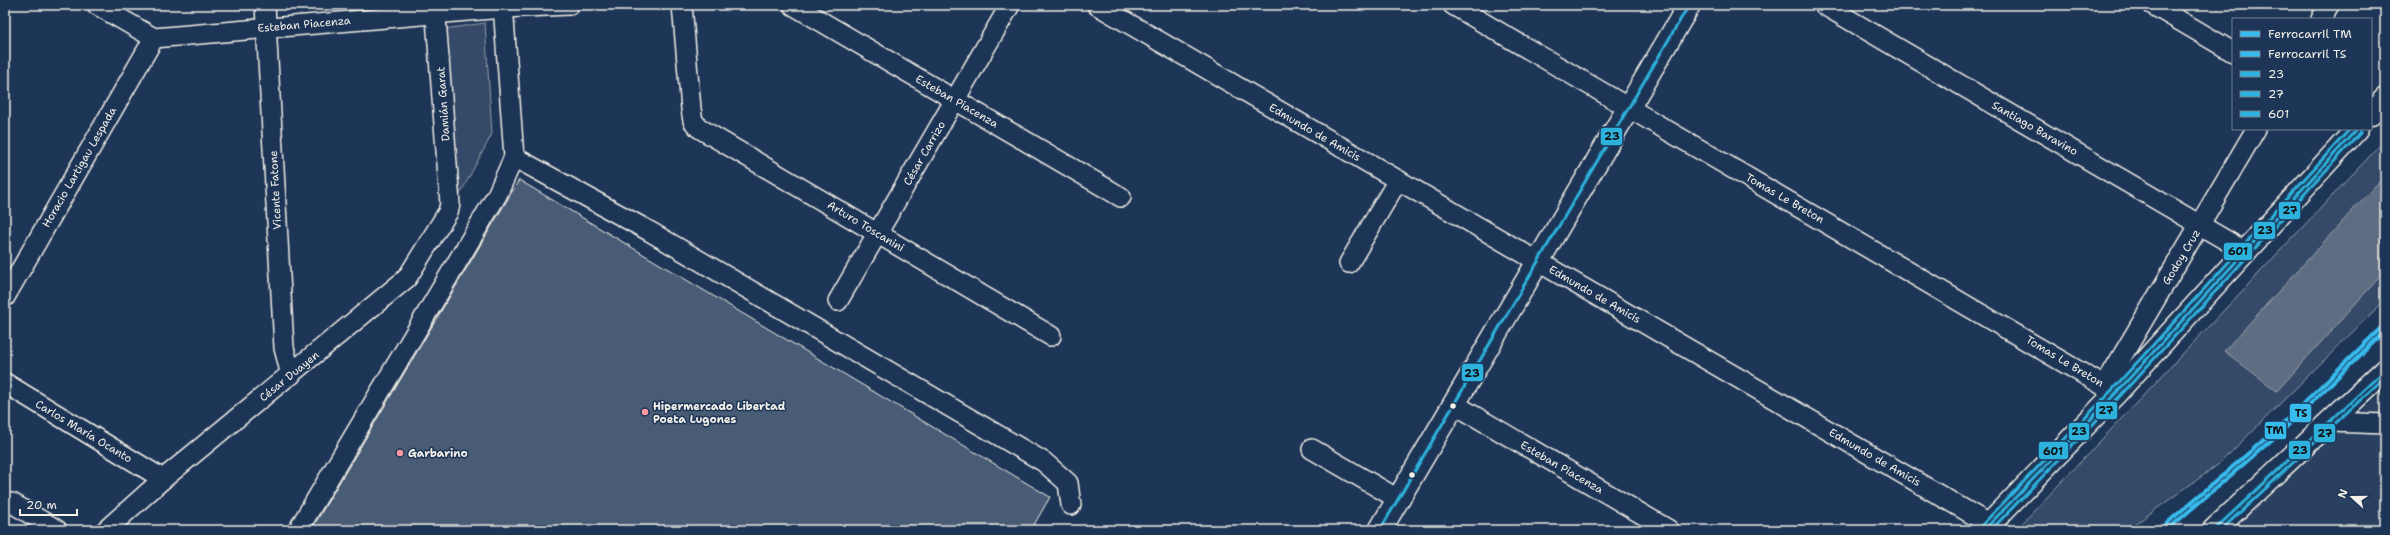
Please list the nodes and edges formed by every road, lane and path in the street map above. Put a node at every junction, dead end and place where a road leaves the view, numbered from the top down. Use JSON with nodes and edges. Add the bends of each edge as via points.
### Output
{"nodes":[{"id":1,"x":96,"y":5,"type":"edge"},
{"id":2,"x":265,"y":5,"type":"edge"},
{"id":3,"x":569,"y":5,"type":"edge"},
{"id":4,"x":682,"y":5,"type":"edge"},
{"id":5,"x":793,"y":5,"type":"edge"},
{"id":6,"x":1010,"y":5,"type":"edge"},
{"id":7,"x":1097,"y":5,"type":"edge"},
{"id":8,"x":1453,"y":5,"type":"edge"},
{"id":9,"x":1688,"y":5,"type":"edge"},
{"id":10,"x":1824,"y":5,"type":"edge"},
{"id":11,"x":2153,"y":5,"type":"edge"},
{"id":12,"x":2329,"y":5,"type":"edge"},
{"id":13,"x":503,"y":7,"type":"edge"},
{"id":14,"x":436,"y":10,"type":"edge"},
{"id":15,"x":2322,"y":18,"type":"edge"},
{"id":16,"x":267,"y":27,"type":"junction"},
{"id":17,"x":154,"y":38,"type":"junction"},
{"id":18,"x":2232,"y":51,"type":"edge"},
{"id":19,"x":2385,"y":99,"type":"edge"},
{"id":20,"x":954,"y":100,"type":"junction"},
{"id":21,"x":1629,"y":106,"type":"junction"},
{"id":22,"x":2372,"y":113,"type":"edge"},
{"id":23,"x":2255,"y":130,"type":"edge"},
{"id":24,"x":2356,"y":130,"type":"edge"},
{"id":25,"x":514,"y":157,"type":"junction"},
{"id":26,"x":1398,"y":180,"type":"junction"},
{"id":27,"x":1121,"y":197,"type":"dead end"},
{"id":28,"x":450,"y":204,"type":"joint"},
{"id":29,"x":2200,"y":225,"type":"junction"},
{"id":30,"x":878,"y":233,"type":"junction"},
{"id":31,"x":2246,"y":252,"type":"junction"},
{"id":32,"x":1538,"y":261,"type":"junction"},
{"id":33,"x":1349,"y":263,"type":"dead end"},
{"id":34,"x":5,"y":297,"type":"edge"},
{"id":35,"x":838,"y":301,"type":"dead end"},
{"id":36,"x":1051,"y":336,"type":"dead end"},
{"id":37,"x":2385,"y":370,"type":"edge"},
{"id":38,"x":291,"y":375,"type":"junction"},
{"id":39,"x":5,"y":383,"type":"edge"},
{"id":40,"x":2111,"y":389,"type":"junction"},
{"id":41,"x":1454,"y":404,"type":"junction"},
{"id":42,"x":2330,"y":422,"type":"junction"},
{"id":43,"x":2385,"y":424,"type":"edge"},
{"id":44,"x":1312,"y":449,"type":"dead end"},
{"id":45,"x":163,"y":479,"type":"junction"},
{"id":46,"x":1398,"y":499,"type":"junction"},
{"id":47,"x":5,"y":503,"type":"edge"},
{"id":48,"x":1071,"y":505,"type":"dead end"},
{"id":49,"x":1987,"y":527,"type":"edge"},
{"id":50,"x":57,"y":530,"type":"edge"},
{"id":51,"x":106,"y":530,"type":"edge"},
{"id":52,"x":298,"y":530,"type":"edge"},
{"id":53,"x":1380,"y":530,"type":"edge"},
{"id":54,"x":1669,"y":530,"type":"edge"},
{"id":55,"x":2214,"y":530,"type":"edge"}],
"edges":[{"from":1,"to":17,"type":"street"},
{"from":2,"to":16,"type":"street","name":"Vicente Fatone"},
{"from":3,"to":13,"type":"street","name":"Esteban Piacenza"},
{"from":4,"to":30,"type":"street","name":"Arturo Toscanini","via":[[691,109],[693,121],[699,128]]},
{"from":5,"to":20,"type":"street","name":"Esteban Piacenza"},
{"from":6,"to":20,"type":"street","name":"César Carrizo"},
{"from":7,"to":26,"type":"street","name":"Edmundo de Amicis"},
{"from":8,"to":21,"type":"street","name":"Tomas Le Breton"},
{"from":9,"to":21,"type":"main road"},
{"from":10,"to":29,"type":"street","name":"Santiago Baravino"},
{"from":11,"to":18,"type":"street"},
{"from":12,"to":15,"type":"street"},
{"from":13,"to":14,"type":"street","name":"Esteban Piacenza"},
{"from":13,"to":25,"type":"street"},
{"from":14,"to":16,"type":"street","name":"Esteban Piacenza"},
{"from":14,"to":28,"type":"street","name":"Damián Garat"},
{"from":16,"to":17,"type":"street","name":"Esteban Piacenza"},
{"from":16,"to":38,"type":"street","name":"Vicente Fatone","via":[[284,348]]},
{"from":17,"to":34,"type":"street","name":"Horacio Lartigau Lespada"},
{"from":19,"to":22,"type":"main road"},
{"from":20,"to":27,"type":"street","name":"Esteban Piacenza"},
{"from":20,"to":30,"type":"street","name":"César Carrizo"},
{"from":21,"to":32,"type":"main road"},
{"from":21,"to":40,"type":"street","name":"Tomas Le Breton"},
{"from":23,"to":29,"type":"street","name":"Godoy Cruz"},
{"from":24,"to":31,"type":"main road"},
{"from":25,"to":48,"type":"street","via":[[649,231],[1044,462],[1068,482]]},
{"from":25,"to":52,"type":"street","via":[[497,195]]},
{"from":26,"to":32,"type":"street","name":"Edmundo de Amicis"},
{"from":26,"to":33,"type":"street"},
{"from":28,"to":38,"type":"street","name":"César Duayen","via":[[448,212],[407,278]]},
{"from":29,"to":31,"type":"street","name":"Santiago Baravino"},
{"from":29,"to":40,"type":"street","name":"Godoy Cruz"},
{"from":30,"to":35,"type":"street","name":"César Carrizo"},
{"from":30,"to":36,"type":"street","name":"Arturo Toscanini"},
{"from":31,"to":40,"type":"main road"},
{"from":32,"to":41,"type":"main road"},
{"from":32,"to":49,"type":"street","name":"Edmundo de Amicis"},
{"from":37,"to":42,"type":"main road"},
{"from":38,"to":45,"type":"street","name":"César Duayen"},
{"from":39,"to":45,"type":"street","name":"Carlos María Ocanto"},
{"from":40,"to":49,"type":"main road"},
{"from":41,"to":46,"type":"main road"},
{"from":41,"to":54,"type":"street","name":"Esteban Piacenza"},
{"from":42,"to":43,"type":"street"},
{"from":42,"to":55,"type":"main road"},
{"from":44,"to":46,"type":"street"},
{"from":45,"to":51,"type":"street","name":"César Duayen"},
{"from":46,"to":53,"type":"main road"},
{"from":47,"to":50,"type":"street","via":[[12,503]]}]}
